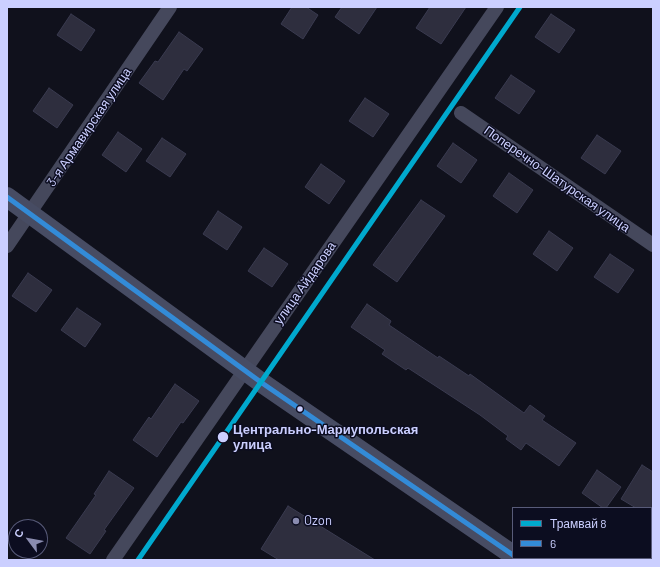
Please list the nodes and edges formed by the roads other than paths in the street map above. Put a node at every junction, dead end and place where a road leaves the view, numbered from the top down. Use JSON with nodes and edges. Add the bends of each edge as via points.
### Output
{"nodes":[{"id":1,"x":170,"y":7,"type":"edge"},
{"id":2,"x":498,"y":7,"type":"edge"},
{"id":3,"x":461,"y":112,"type":"dead end"},
{"id":4,"x":7,"y":197,"type":"edge"},
{"id":5,"x":30,"y":214,"type":"junction"},
{"id":6,"x":653,"y":245,"type":"edge"},
{"id":7,"x":7,"y":246,"type":"edge"},
{"id":8,"x":245,"y":370,"type":"junction"},
{"id":9,"x":512,"y":554,"type":"edge"},
{"id":10,"x":114,"y":560,"type":"edge"}],
"edges":[{"from":1,"to":5,"type":"street","name":"3-я Армавирская улица"},
{"from":2,"to":8,"type":"street","name":"улица Айдарова"},
{"from":3,"to":6,"type":"street","name":"Поперечно-Шатурская улица"},
{"from":4,"to":5,"type":"street"},
{"from":5,"to":7,"type":"street","name":"3-я Армавирская улица"},
{"from":5,"to":8,"type":"street"},
{"from":8,"to":9,"type":"street"},
{"from":8,"to":10,"type":"street","name":"улица Айдарова"}]}
